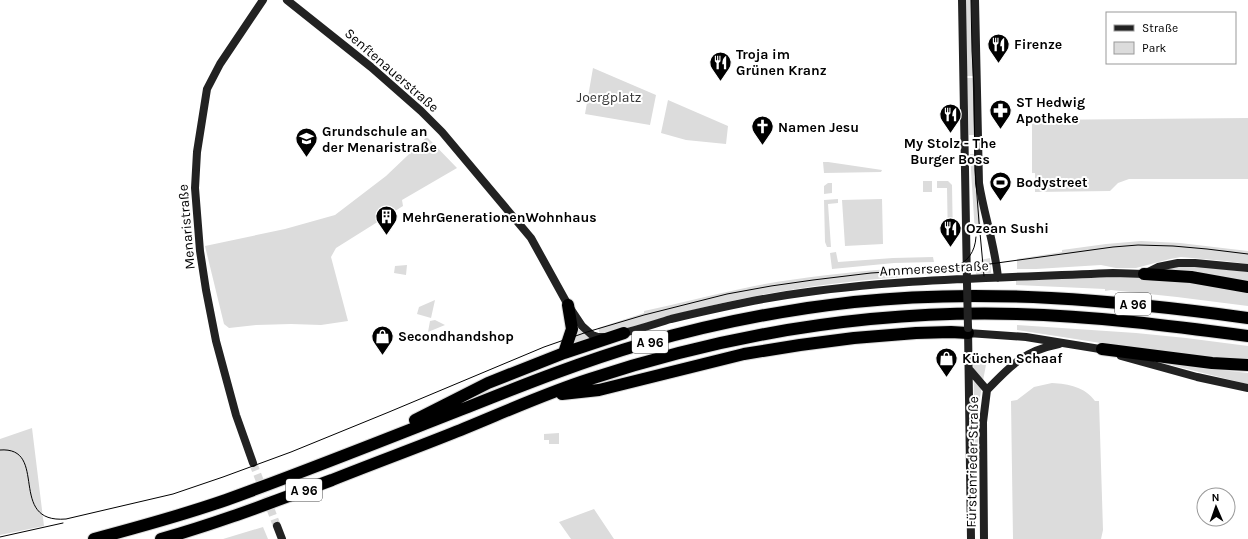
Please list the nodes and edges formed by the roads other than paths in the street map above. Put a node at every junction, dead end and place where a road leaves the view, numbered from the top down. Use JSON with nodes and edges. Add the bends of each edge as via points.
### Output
{"nodes":[{"id":1,"x":263,"y":0,"type":"edge"},
{"id":2,"x":287,"y":0,"type":"edge"},
{"id":3,"x":962,"y":0,"type":"edge"},
{"id":4,"x":975,"y":0,"type":"edge"},
{"id":5,"x":1248,"y":268,"type":"edge"},
{"id":6,"x":1144,"y":274,"type":"junction"},
{"id":7,"x":998,"y":278,"type":"junction"},
{"id":8,"x":967,"y":281,"type":"junction"},
{"id":9,"x":1248,"y":287,"type":"edge"},
{"id":10,"x":568,"y":305,"type":"junction"},
{"id":11,"x":1248,"y":318,"type":"edge"},
{"id":12,"x":968,"y":331,"type":"junction"},
{"id":13,"x":624,"y":333,"type":"junction"},
{"id":14,"x":1248,"y":336,"type":"edge"},
{"id":15,"x":1063,"y":343,"type":"junction"},
{"id":16,"x":1102,"y":349,"type":"junction"},
{"id":17,"x":564,"y":353,"type":"junction"},
{"id":18,"x":1248,"y":365,"type":"edge"},
{"id":19,"x":969,"y":369,"type":"junction"},
{"id":20,"x":1248,"y":388,"type":"edge"},
{"id":21,"x":987,"y":390,"type":"junction"},
{"id":22,"x":543,"y":397,"type":"junction"},
{"id":23,"x":362,"y":448,"type":"junction"},
{"id":24,"x":253,"y":463,"type":"tunnel mouth"},
{"id":25,"x":277,"y":526,"type":"tunnel mouth"},
{"id":26,"x":94,"y":539,"type":"edge"},
{"id":27,"x":161,"y":539,"type":"edge"},
{"id":28,"x":282,"y":539,"type":"edge"},
{"id":29,"x":971,"y":539,"type":"edge"},
{"id":30,"x":984,"y":539,"type":"edge"}],
"edges":[{"from":1,"to":24,"type":"main road","name":"Menaristraße","via":[[220,64],[207,89],[194,188],[200,251],[216,341],[236,415]]},
{"from":2,"to":10,"type":"main road","name":"Senftenauerstraße","via":[[371,67],[442,132],[531,238]]},
{"from":3,"to":8,"type":"main road","name":"Fürstenrieder Straße"},
{"from":4,"to":7,"type":"main road","via":[[979,183]]},
{"from":5,"to":6,"type":"main road","name":"Ammerseestraße","via":[[1178,263],[1158,267]]},
{"from":6,"to":7,"type":"main road","name":"Ammerseestraße"},
{"from":6,"to":9,"type":"highway","via":[[1191,277]]},
{"from":7,"to":8,"type":"main road","name":"Ammerseestraße"},
{"from":8,"to":12,"type":"main road","name":"Fürstenrieder Straße","bridge":true},
{"from":8,"to":13,"type":"main road","name":"Ammerseestraße","via":[[891,283],[786,295],[672,319]]},
{"from":10,"to":13,"type":"main road","name":"Senftenauerstraße","via":[[582,326],[592,335],[606,337]]},
{"from":10,"to":17,"type":"highway","via":[[572,329]]},
{"from":11,"to":23,"type":"highway","number":"A 96","via":[[1180,308],[1017,297],[952,296],[854,302],[769,315],[695,330],[641,345],[568,369]]},
{"from":12,"to":15,"type":"main road"},
{"from":12,"to":19,"type":"main road","name":"Fürstenrieder Straße"},
{"from":12,"to":22,"type":"highway","via":[[916,332],[800,345],[744,354],[599,390]]},
{"from":13,"to":17,"type":"highway"},
{"from":14,"to":22,"type":"highway","number":"A 96","via":[[1105,319],[1017,314],[897,317],[824,324],[745,337],[588,379]]},
{"from":15,"to":16,"type":"main road"},
{"from":15,"to":21,"type":"main road","via":[[1040,349],[1021,358]]},
{"from":16,"to":18,"type":"highway"},
{"from":16,"to":20,"type":"main road","via":[[1197,377]]},
{"from":17,"to":23,"type":"highway","via":[[488,382]]},
{"from":19,"to":21,"type":"main road","name":"Fürstenrieder Straße"},
{"from":19,"to":29,"type":"main road","name":"Fürstenrieder Straße"},
{"from":21,"to":30,"type":"main road","name":"Fürstenrieder Straße","via":[[983,422]]},
{"from":22,"to":27,"type":"highway","number":"A 96","via":[[256,508]]},
{"from":23,"to":26,"type":"highway","number":"A 96","via":[[225,500],[162,521]]},
{"from":25,"to":28,"type":"main road"}]}
